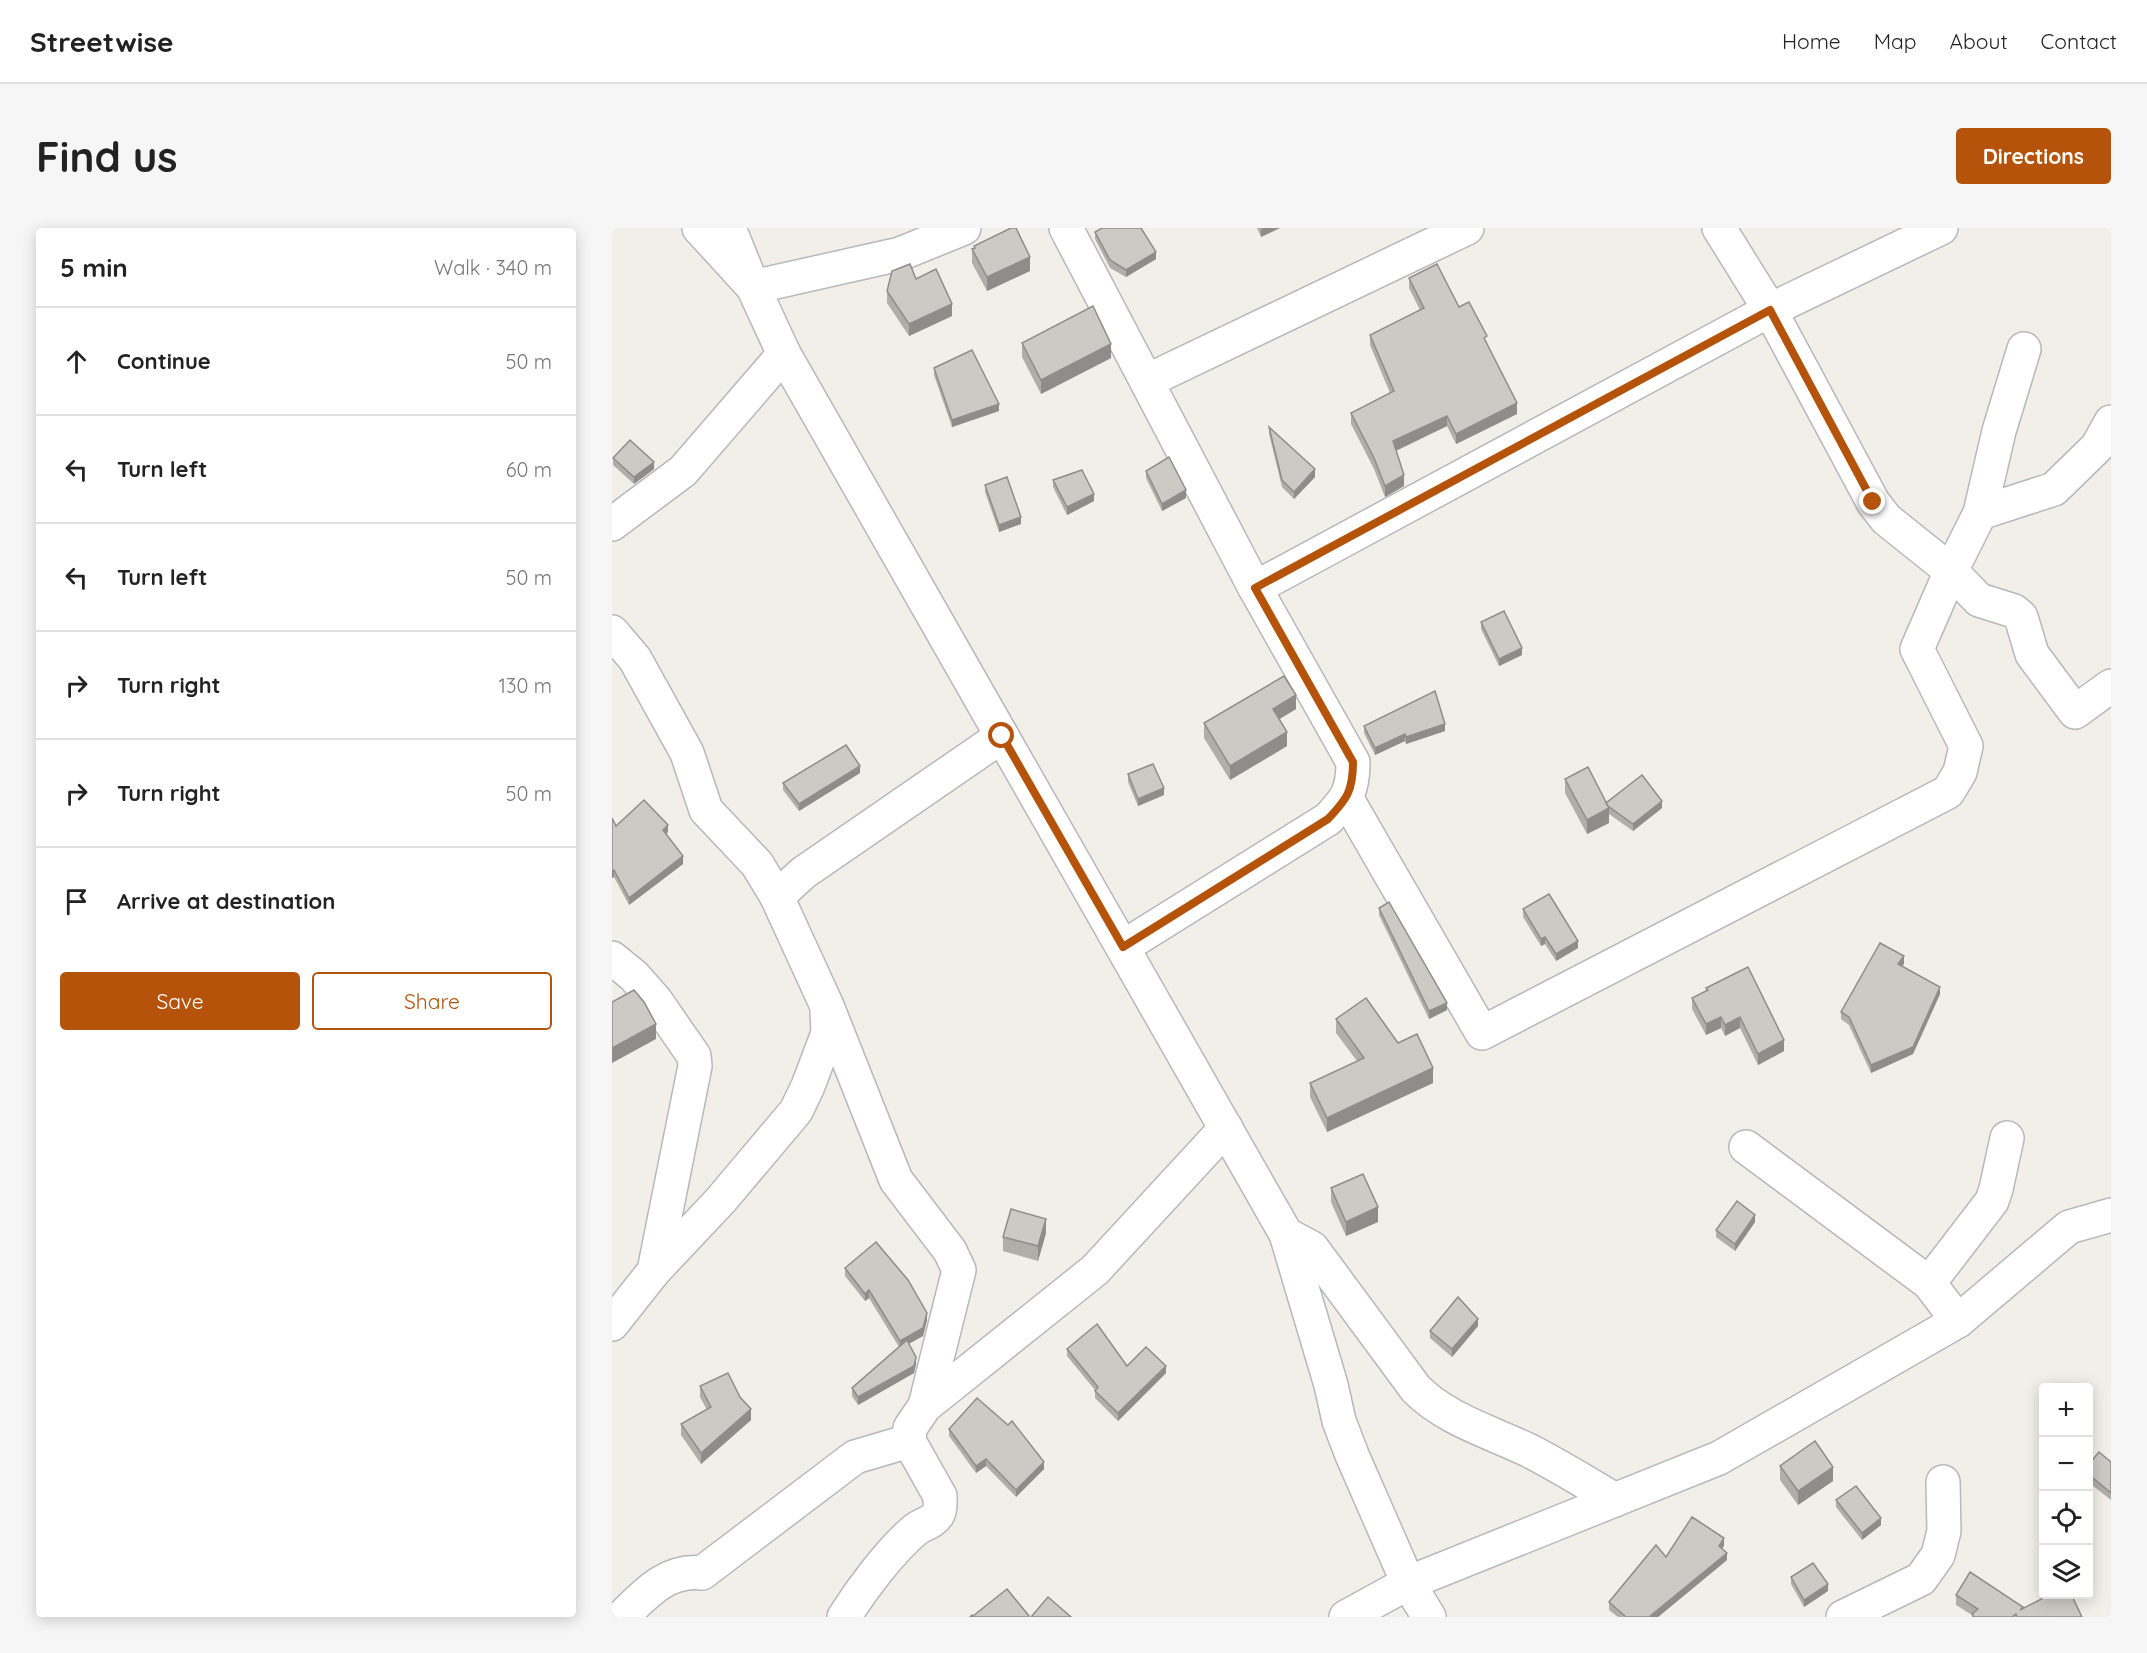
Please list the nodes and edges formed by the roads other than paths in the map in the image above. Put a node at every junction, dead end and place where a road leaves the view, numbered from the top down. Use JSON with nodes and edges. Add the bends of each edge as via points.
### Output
{"nodes":[{"id":1,"x":699,"y":228,"type":"edge"},
{"id":2,"x":729,"y":228,"type":"edge"},
{"id":3,"x":964,"y":228,"type":"edge"},
{"id":4,"x":1066,"y":228,"type":"edge"},
{"id":5,"x":1467,"y":228,"type":"edge"},
{"id":6,"x":1719,"y":228,"type":"edge"},
{"id":7,"x":1941,"y":228,"type":"edge"},
{"id":8,"x":753,"y":287,"type":"junction"},
{"id":9,"x":1770,"y":310,"type":"junction"},
{"id":10,"x":2024,"y":350,"type":"dead end"},
{"id":11,"x":784,"y":354,"type":"junction"},
{"id":12,"x":1147,"y":381,"type":"junction"},
{"id":13,"x":2111,"y":422,"type":"edge"},
{"id":14,"x":1980,"y":513,"type":"junction"},
{"id":15,"x":612,"y":524,"type":"edge"},
{"id":16,"x":1951,"y":571,"type":"junction"},
{"id":17,"x":1255,"y":588,"type":"junction"},
{"id":18,"x":612,"y":632,"type":"edge"},
{"id":19,"x":2111,"y":686,"type":"edge"},
{"id":20,"x":1002,"y":736,"type":"junction"},
{"id":21,"x":1347,"y":800,"type":"junction"},
{"id":22,"x":777,"y":897,"type":"junction"},
{"id":23,"x":1123,"y":947,"type":"junction"},
{"id":24,"x":612,"y":958,"type":"edge"},
{"id":25,"x":827,"y":1006,"type":"junction"},
{"id":26,"x":1226,"y":1128,"type":"junction"},
{"id":27,"x":2007,"y":1138,"type":"dead end"},
{"id":28,"x":1746,"y":1147,"type":"dead end"},
{"id":29,"x":2111,"y":1215,"type":"edge"},
{"id":30,"x":1286,"y":1234,"type":"junction"},
{"id":31,"x":654,"y":1271,"type":"junction"},
{"id":32,"x":1929,"y":1283,"type":"junction"},
{"id":33,"x":1958,"y":1321,"type":"junction"},
{"id":34,"x":612,"y":1324,"type":"edge"},
{"id":35,"x":925,"y":1406,"type":"junction"},
{"id":36,"x":909,"y":1440,"type":"junction"},
{"id":37,"x":1943,"y":1482,"type":"dead end"},
{"id":38,"x":1615,"y":1500,"type":"junction"},
{"id":39,"x":1408,"y":1582,"type":"junction"},
{"id":40,"x":622,"y":1617,"type":"edge"},
{"id":41,"x":844,"y":1617,"type":"edge"},
{"id":42,"x":1346,"y":1617,"type":"edge"},
{"id":43,"x":1429,"y":1617,"type":"edge"},
{"id":44,"x":1843,"y":1617,"type":"edge"}],
"edges":[{"from":1,"to":8,"type":"street"},
{"from":2,"to":8,"type":"street"},
{"from":3,"to":8,"type":"street","via":[[900,254]]},
{"from":4,"to":12,"type":"street"},
{"from":5,"to":12,"type":"street"},
{"from":6,"to":9,"type":"street"},
{"from":7,"to":9,"type":"street"},
{"from":8,"to":11,"type":"street"},
{"from":9,"to":16,"type":"street","via":[[1873,502],[1905,536]]},
{"from":9,"to":17,"type":"street"},
{"from":10,"to":14,"type":"street","via":[[1999,431]]},
{"from":11,"to":15,"type":"street","via":[[683,471]]},
{"from":11,"to":20,"type":"street"},
{"from":12,"to":17,"type":"street"},
{"from":13,"to":14,"type":"street","via":[[2097,447],[2054,489]]},
{"from":14,"to":16,"type":"street"},
{"from":16,"to":19,"type":"street","via":[[1979,600],[2021,617],[2032,654],[2075,712]]},
{"from":16,"to":21,"type":"street","via":[[1917,649],[1966,746],[1960,772],[1948,792],[1482,1033]]},
{"from":17,"to":21,"type":"street","via":[[1353,762]]},
{"from":18,"to":22,"type":"street","via":[[635,659],[687,753],[706,810],[757,864]]},
{"from":20,"to":22,"type":"street","via":[[803,873]]},
{"from":20,"to":23,"type":"street"},
{"from":21,"to":23,"type":"street","via":[[1328,819]]},
{"from":22,"to":25,"type":"street"},
{"from":23,"to":26,"type":"street"},
{"from":24,"to":31,"type":"street","via":[[656,1001],[694,1056]]},
{"from":25,"to":31,"type":"street","via":[[828,1033],[796,1110],[721,1200]]},
{"from":25,"to":35,"type":"street","via":[[896,1180],[950,1251],[959,1270]]},
{"from":26,"to":30,"type":"street"},
{"from":26,"to":35,"type":"street","via":[[1095,1270]]},
{"from":27,"to":32,"type":"street","via":[[1992,1201]]},
{"from":28,"to":32,"type":"street"},
{"from":29,"to":33,"type":"street","via":[[2070,1227]]},
{"from":30,"to":38,"type":"street","via":[[1312,1248],[1427,1401],[1531,1452]]},
{"from":30,"to":39,"type":"street","via":[[1339,1421]]},
{"from":31,"to":34,"type":"street"},
{"from":32,"to":33,"type":"street"},
{"from":33,"to":38,"type":"street","via":[[1719,1458]]},
{"from":35,"to":36,"type":"street","via":[[910,1428]]},
{"from":36,"to":40,"type":"street","via":[[855,1457],[702,1574],[679,1574],[651,1588]]},
{"from":36,"to":41,"type":"street","via":[[940,1496],[938,1515],[916,1529],[892,1554]]},
{"from":37,"to":44,"type":"street","via":[[1944,1531],[1938,1555],[1921,1579]]},
{"from":38,"to":39,"type":"street"},
{"from":39,"to":42,"type":"street"},
{"from":39,"to":43,"type":"street"}]}
